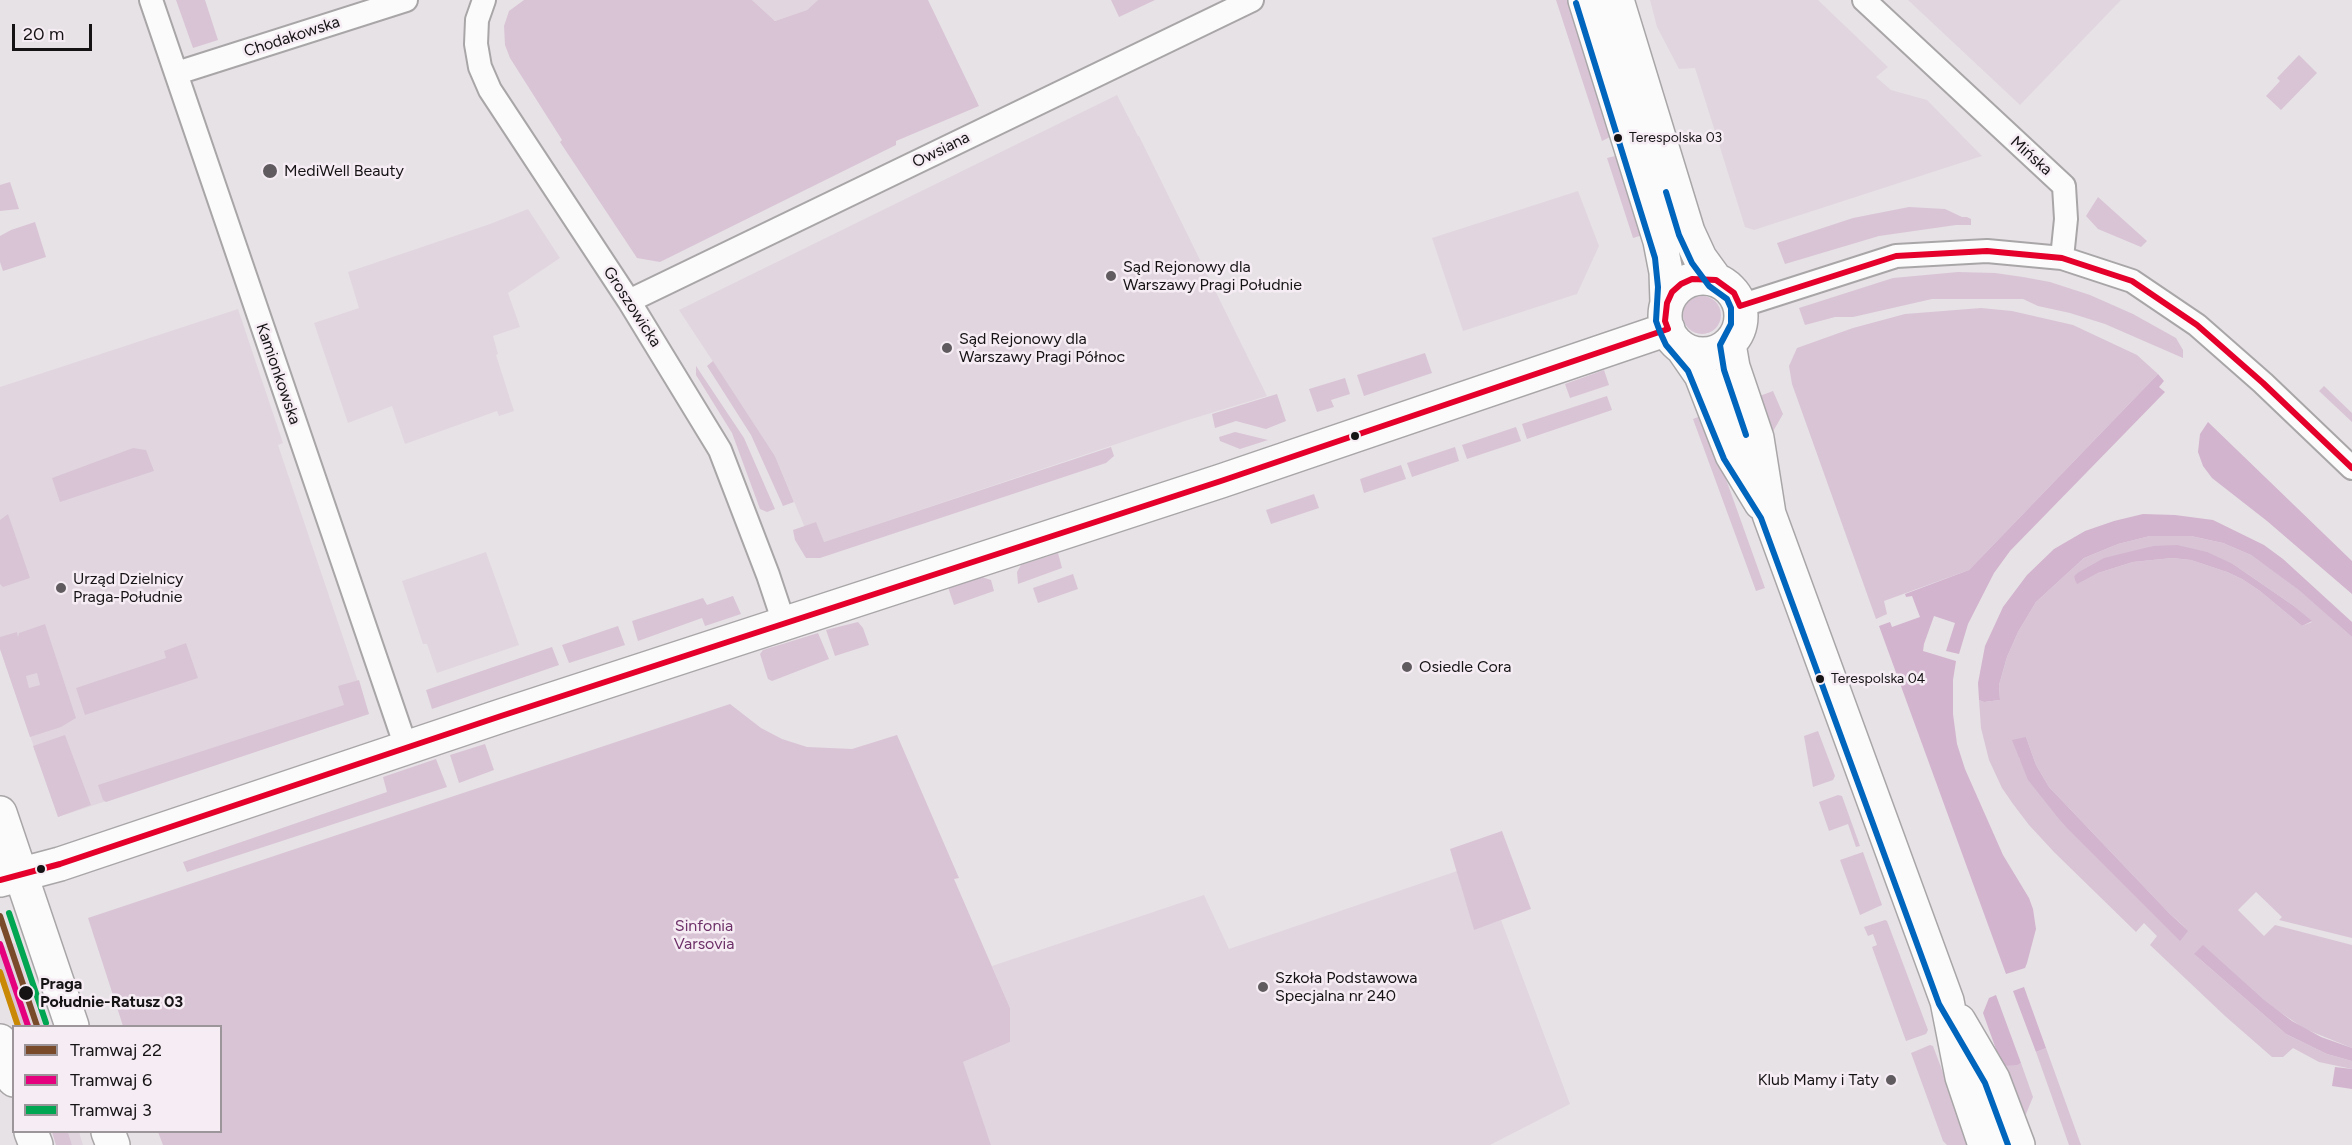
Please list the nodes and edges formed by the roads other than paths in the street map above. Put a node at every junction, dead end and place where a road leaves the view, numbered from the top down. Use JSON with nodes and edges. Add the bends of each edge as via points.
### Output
{"nodes":[{"id":1,"x":151,"y":0,"type":"edge"},
{"id":2,"x":406,"y":0,"type":"edge"},
{"id":3,"x":484,"y":0,"type":"edge"},
{"id":4,"x":1252,"y":0,"type":"edge"},
{"id":5,"x":1585,"y":0,"type":"edge"},
{"id":6,"x":1617,"y":0,"type":"edge"},
{"id":7,"x":1864,"y":0,"type":"edge"},
{"id":8,"x":177,"y":73,"type":"junction"},
{"id":9,"x":2062,"y":258,"type":"junction"},
{"id":10,"x":1716,"y":280,"type":"junction"},
{"id":11,"x":629,"y":301,"type":"junction"},
{"id":12,"x":1740,"y":306,"type":"junction"},
{"id":13,"x":1672,"y":327,"type":"junction"},
{"id":14,"x":1729,"y":344,"type":"junction"},
{"id":15,"x":2352,"y":468,"type":"edge"},
{"id":16,"x":1769,"y":514,"type":"junction"},
{"id":17,"x":784,"y":623,"type":"junction"},
{"id":18,"x":406,"y":747,"type":"junction"},
{"id":19,"x":0,"y":813,"type":"edge"},
{"id":20,"x":10,"y":877,"type":"edge"},
{"id":21,"x":1947,"y":1001,"type":"junction"},
{"id":22,"x":72,"y":1025,"type":"edge"},
{"id":23,"x":0,"y":1041,"type":"edge"},
{"id":24,"x":12,"y":1074,"type":"edge"},
{"id":25,"x":1985,"y":1145,"type":"edge"},
{"id":26,"x":2018,"y":1145,"type":"edge"}],
"edges":[{"from":1,"to":8,"type":"street","name":"Kamionkowska"},
{"from":2,"to":8,"type":"street","name":"Chodakowska"},
{"from":3,"to":11,"type":"street","name":"Groszowicka","via":[[477,20],[476,44],[490,90]]},
{"from":4,"to":11,"type":"street","name":"Owsiana"},
{"from":5,"to":13,"type":"street","via":[[1660,241]]},
{"from":6,"to":10,"type":"street","via":[[1688,232]]},
{"from":7,"to":9,"type":"street","name":"Mińska","via":[[2064,186]]},
{"from":8,"to":18,"type":"street","name":"Kamionkowska"},
{"from":9,"to":12,"type":"street","via":[[1987,251],[1896,256]]},
{"from":9,"to":15,"type":"street","via":[[2132,281],[2197,324]]},
{"from":10,"to":12,"type":"street","via":[[1734,293]]},
{"from":10,"to":13,"type":"street","via":[[1692,279],[1672,292]]},
{"from":11,"to":17,"type":"street","name":"Groszowicka","via":[[720,450]]},
{"from":12,"to":14,"type":"street","via":[[1740,327]]},
{"from":13,"to":14,"type":"street","via":[[1691,352],[1707,354]]},
{"from":13,"to":16,"type":"street","via":[[1701,375],[1735,461]]},
{"from":13,"to":17,"type":"street","via":[[1221,481]]},
{"from":14,"to":16,"type":"street","via":[[1757,438]]},
{"from":16,"to":21,"type":"street"},
{"from":17,"to":18,"type":"street"},
{"from":18,"to":20,"type":"street","via":[[60,864]]},
{"from":19,"to":20,"type":"street"},
{"from":20,"to":22,"type":"street"},
{"from":21,"to":25,"type":"street","via":[[1962,1077]]},
{"from":21,"to":26,"type":"street","via":[[1988,1068]]},
{"from":23,"to":24,"type":"street"}]}
